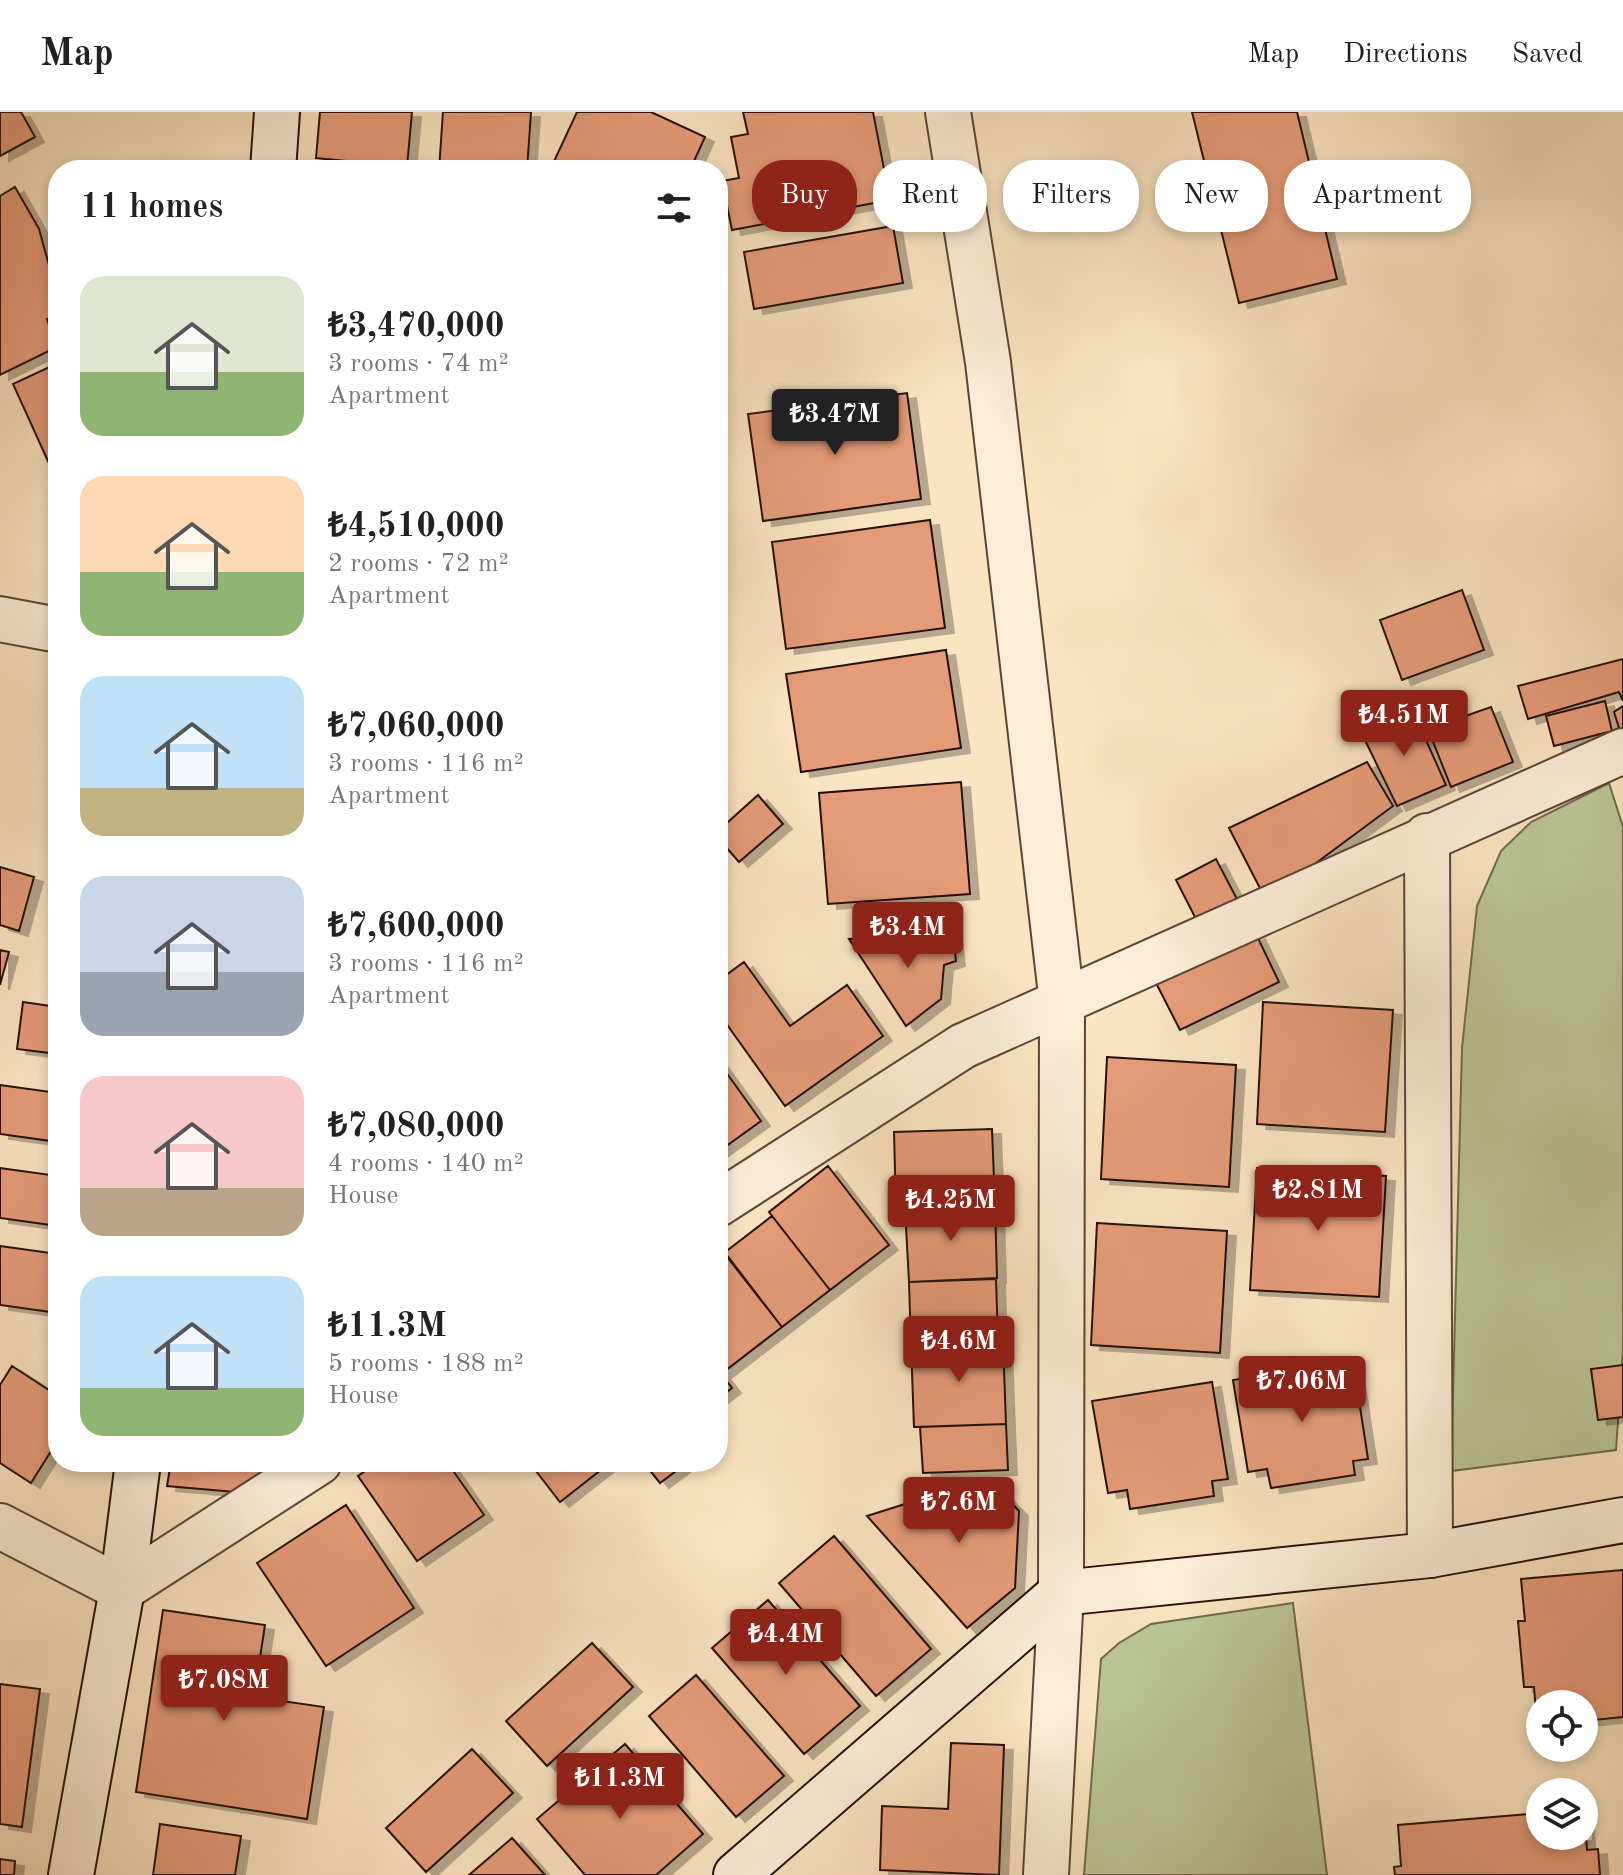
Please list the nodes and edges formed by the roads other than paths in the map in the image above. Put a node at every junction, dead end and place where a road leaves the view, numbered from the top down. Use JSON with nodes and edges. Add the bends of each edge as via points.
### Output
{"nodes":[{"id":1,"x":277,"y":112,"type":"edge"},
{"id":2,"x":948,"y":112,"type":"edge"},
{"id":3,"x":274,"y":160,"type":"edge"},
{"id":4,"x":0,"y":619,"type":"edge"},
{"id":5,"x":48,"y":628,"type":"edge"},
{"id":6,"x":1623,"y":751,"type":"edge"},
{"id":7,"x":1427,"y":836,"type":"junction"},
{"id":8,"x":1062,"y":1003,"type":"junction"},
{"id":9,"x":728,"y":1198,"type":"edge"},
{"id":10,"x":137,"y":1472,"type":"edge"},
{"id":11,"x":303,"y":1472,"type":"edge"},
{"id":12,"x":1623,"y":1520,"type":"edge"},
{"id":13,"x":0,"y":1526,"type":"edge"},
{"id":14,"x":1430,"y":1555,"type":"junction"},
{"id":15,"x":122,"y":1589,"type":"junction"},
{"id":16,"x":1061,"y":1593,"type":"junction"},
{"id":17,"x":71,"y":1875,"type":"edge"},
{"id":18,"x":736,"y":1875,"type":"edge"},
{"id":19,"x":1046,"y":1875,"type":"edge"}],
"edges":[{"from":1,"to":3,"type":"street"},
{"from":2,"to":8,"type":"street","via":[[988,362]]},
{"from":4,"to":5,"type":"street"},
{"from":6,"to":7,"type":"street"},
{"from":7,"to":8,"type":"street"},
{"from":7,"to":14,"type":"street"},
{"from":8,"to":9,"type":"street","via":[[963,1046]]},
{"from":8,"to":16,"type":"street"},
{"from":10,"to":15,"type":"street"},
{"from":11,"to":15,"type":"street"},
{"from":12,"to":14,"type":"street"},
{"from":13,"to":15,"type":"street"},
{"from":14,"to":16,"type":"street"},
{"from":15,"to":17,"type":"street"},
{"from":16,"to":18,"type":"street"},
{"from":16,"to":19,"type":"street"}]}
